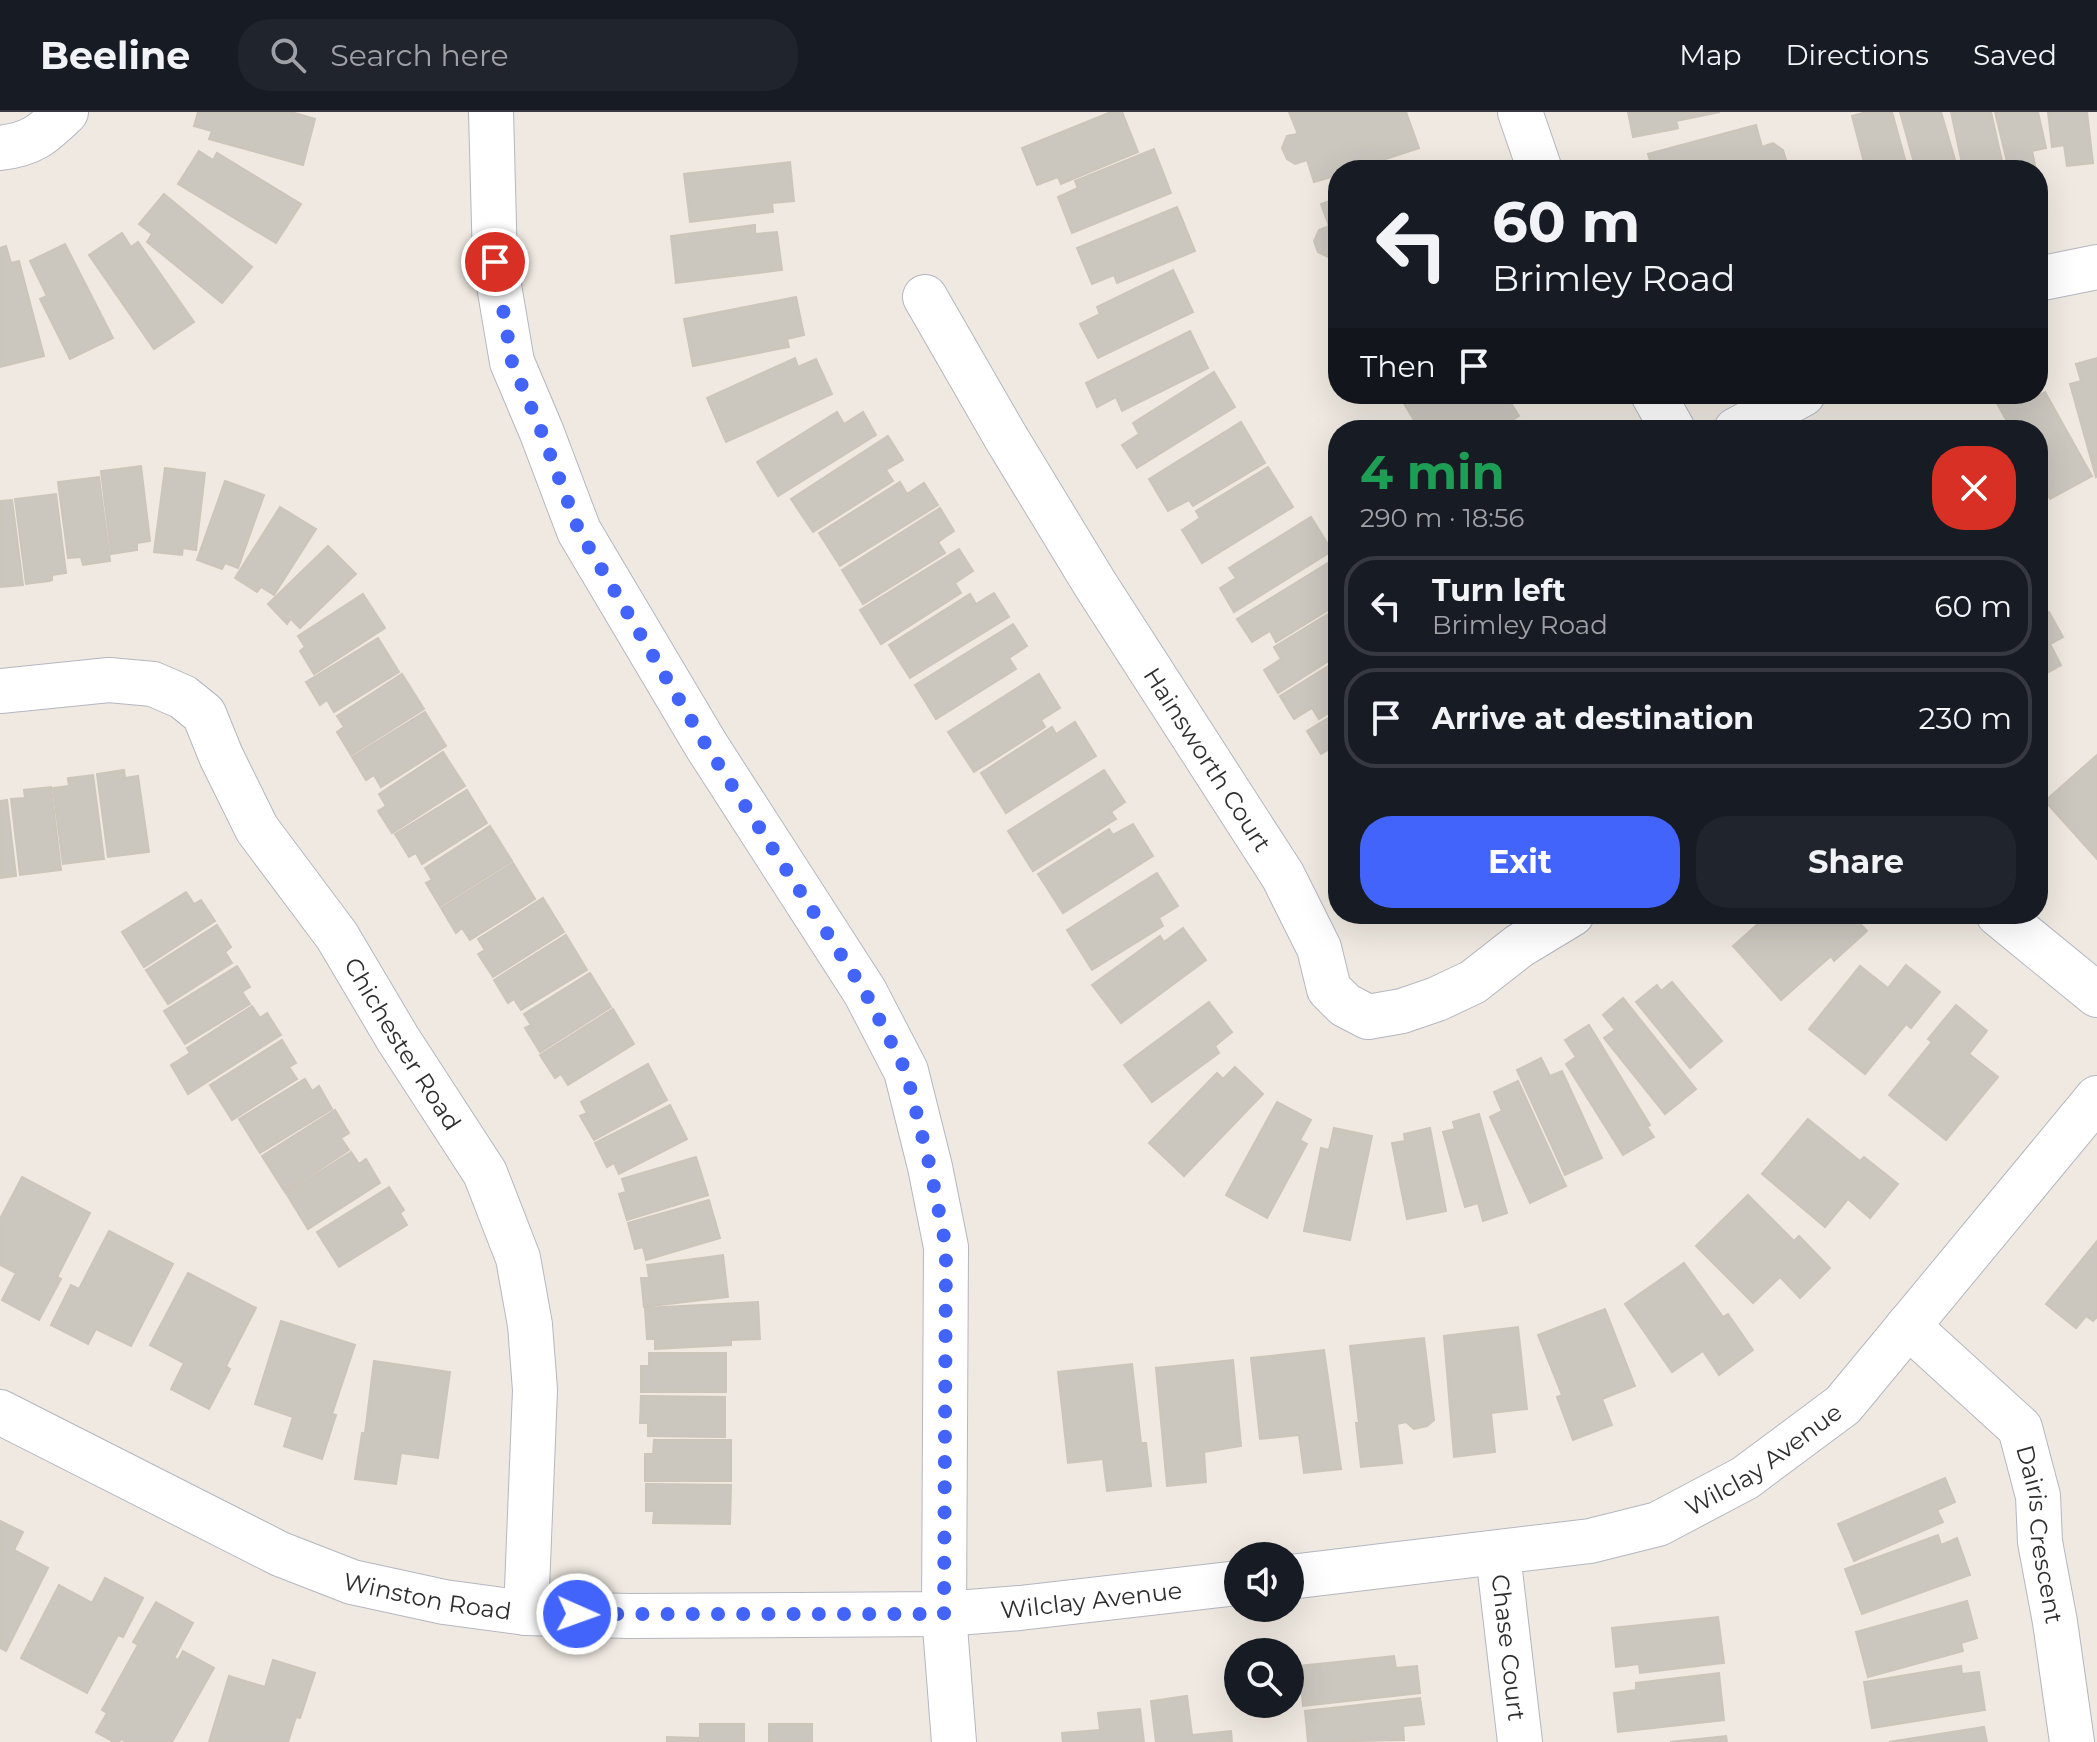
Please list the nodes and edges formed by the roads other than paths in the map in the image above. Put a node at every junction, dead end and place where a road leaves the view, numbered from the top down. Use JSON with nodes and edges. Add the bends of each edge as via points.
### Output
{"nodes":[{"id":1,"x":66,"y":112,"type":"edge"},
{"id":2,"x":491,"y":112,"type":"edge"},
{"id":3,"x":1520,"y":112,"type":"edge"},
{"id":4,"x":0,"y":148,"type":"edge"},
{"id":5,"x":1537,"y":160,"type":"edge"},
{"id":6,"x":2097,"y":267,"type":"edge"},
{"id":7,"x":2048,"y":277,"type":"edge"},
{"id":8,"x":925,"y":297,"type":"dead end"},
{"id":9,"x":1784,"y":404,"type":"edge"},
{"id":10,"x":1755,"y":420,"type":"edge"},
{"id":11,"x":0,"y":691,"type":"edge"},
{"id":12,"x":1555,"y":924,"type":"edge"},
{"id":13,"x":2010,"y":924,"type":"edge"},
{"id":14,"x":2097,"y":995,"type":"edge"},
{"id":15,"x":2097,"y":1098,"type":"edge"},
{"id":16,"x":1908,"y":1326,"type":"junction"},
{"id":17,"x":0,"y":1412,"type":"edge"},
{"id":18,"x":1498,"y":1554,"type":"junction"},
{"id":19,"x":1304,"y":1575,"type":"edge"},
{"id":20,"x":1224,"y":1585,"type":"edge"},
{"id":21,"x":526,"y":1613,"type":"junction"},
{"id":22,"x":944,"y":1614,"type":"junction"},
{"id":23,"x":954,"y":1742,"type":"edge"},
{"id":24,"x":1520,"y":1742,"type":"edge"},
{"id":25,"x":2072,"y":1742,"type":"edge"}],
"edges":[{"from":1,"to":4,"type":"street","via":[[39,138]]},
{"from":2,"to":22,"type":"street","via":[[495,262],[512,362],[579,531],[706,745],[865,992],[906,1071],[946,1247]]},
{"from":3,"to":5,"type":"street"},
{"from":6,"to":7,"type":"street"},
{"from":8,"to":12,"type":"street","name":"Hainsworth Court","via":[[1095,584],[1283,876],[1319,948],[1329,989],[1345,1005],[1368,1017],[1437,999],[1473,982]]},
{"from":9,"to":10,"type":"street"},
{"from":11,"to":21,"type":"street","name":"Chichester Road","via":[[109,680],[153,684],[183,697],[204,714],[257,829],[337,936],[485,1173],[518,1258],[530,1325],[535,1390]]},
{"from":13,"to":14,"type":"street"},
{"from":15,"to":16,"type":"street","name":"Wilclay Avenue"},
{"from":16,"to":18,"type":"street","name":"Wilclay Avenue","via":[[1843,1405],[1745,1478],[1658,1524],[1590,1541]]},
{"from":16,"to":25,"type":"street","name":"Dairis Crescent","via":[[2020,1428],[2038,1496],[2040,1542]]},
{"from":17,"to":21,"type":"street","name":"Winston Road","via":[[280,1554],[352,1582]]},
{"from":18,"to":19,"type":"street","name":"Wilclay Avenue"},
{"from":18,"to":24,"type":"street","name":"Chase Court"},
{"from":20,"to":22,"type":"street","name":"Wilclay Avenue"},
{"from":21,"to":22,"type":"street","name":"Winston Road"},
{"from":22,"to":23,"type":"street"}]}
